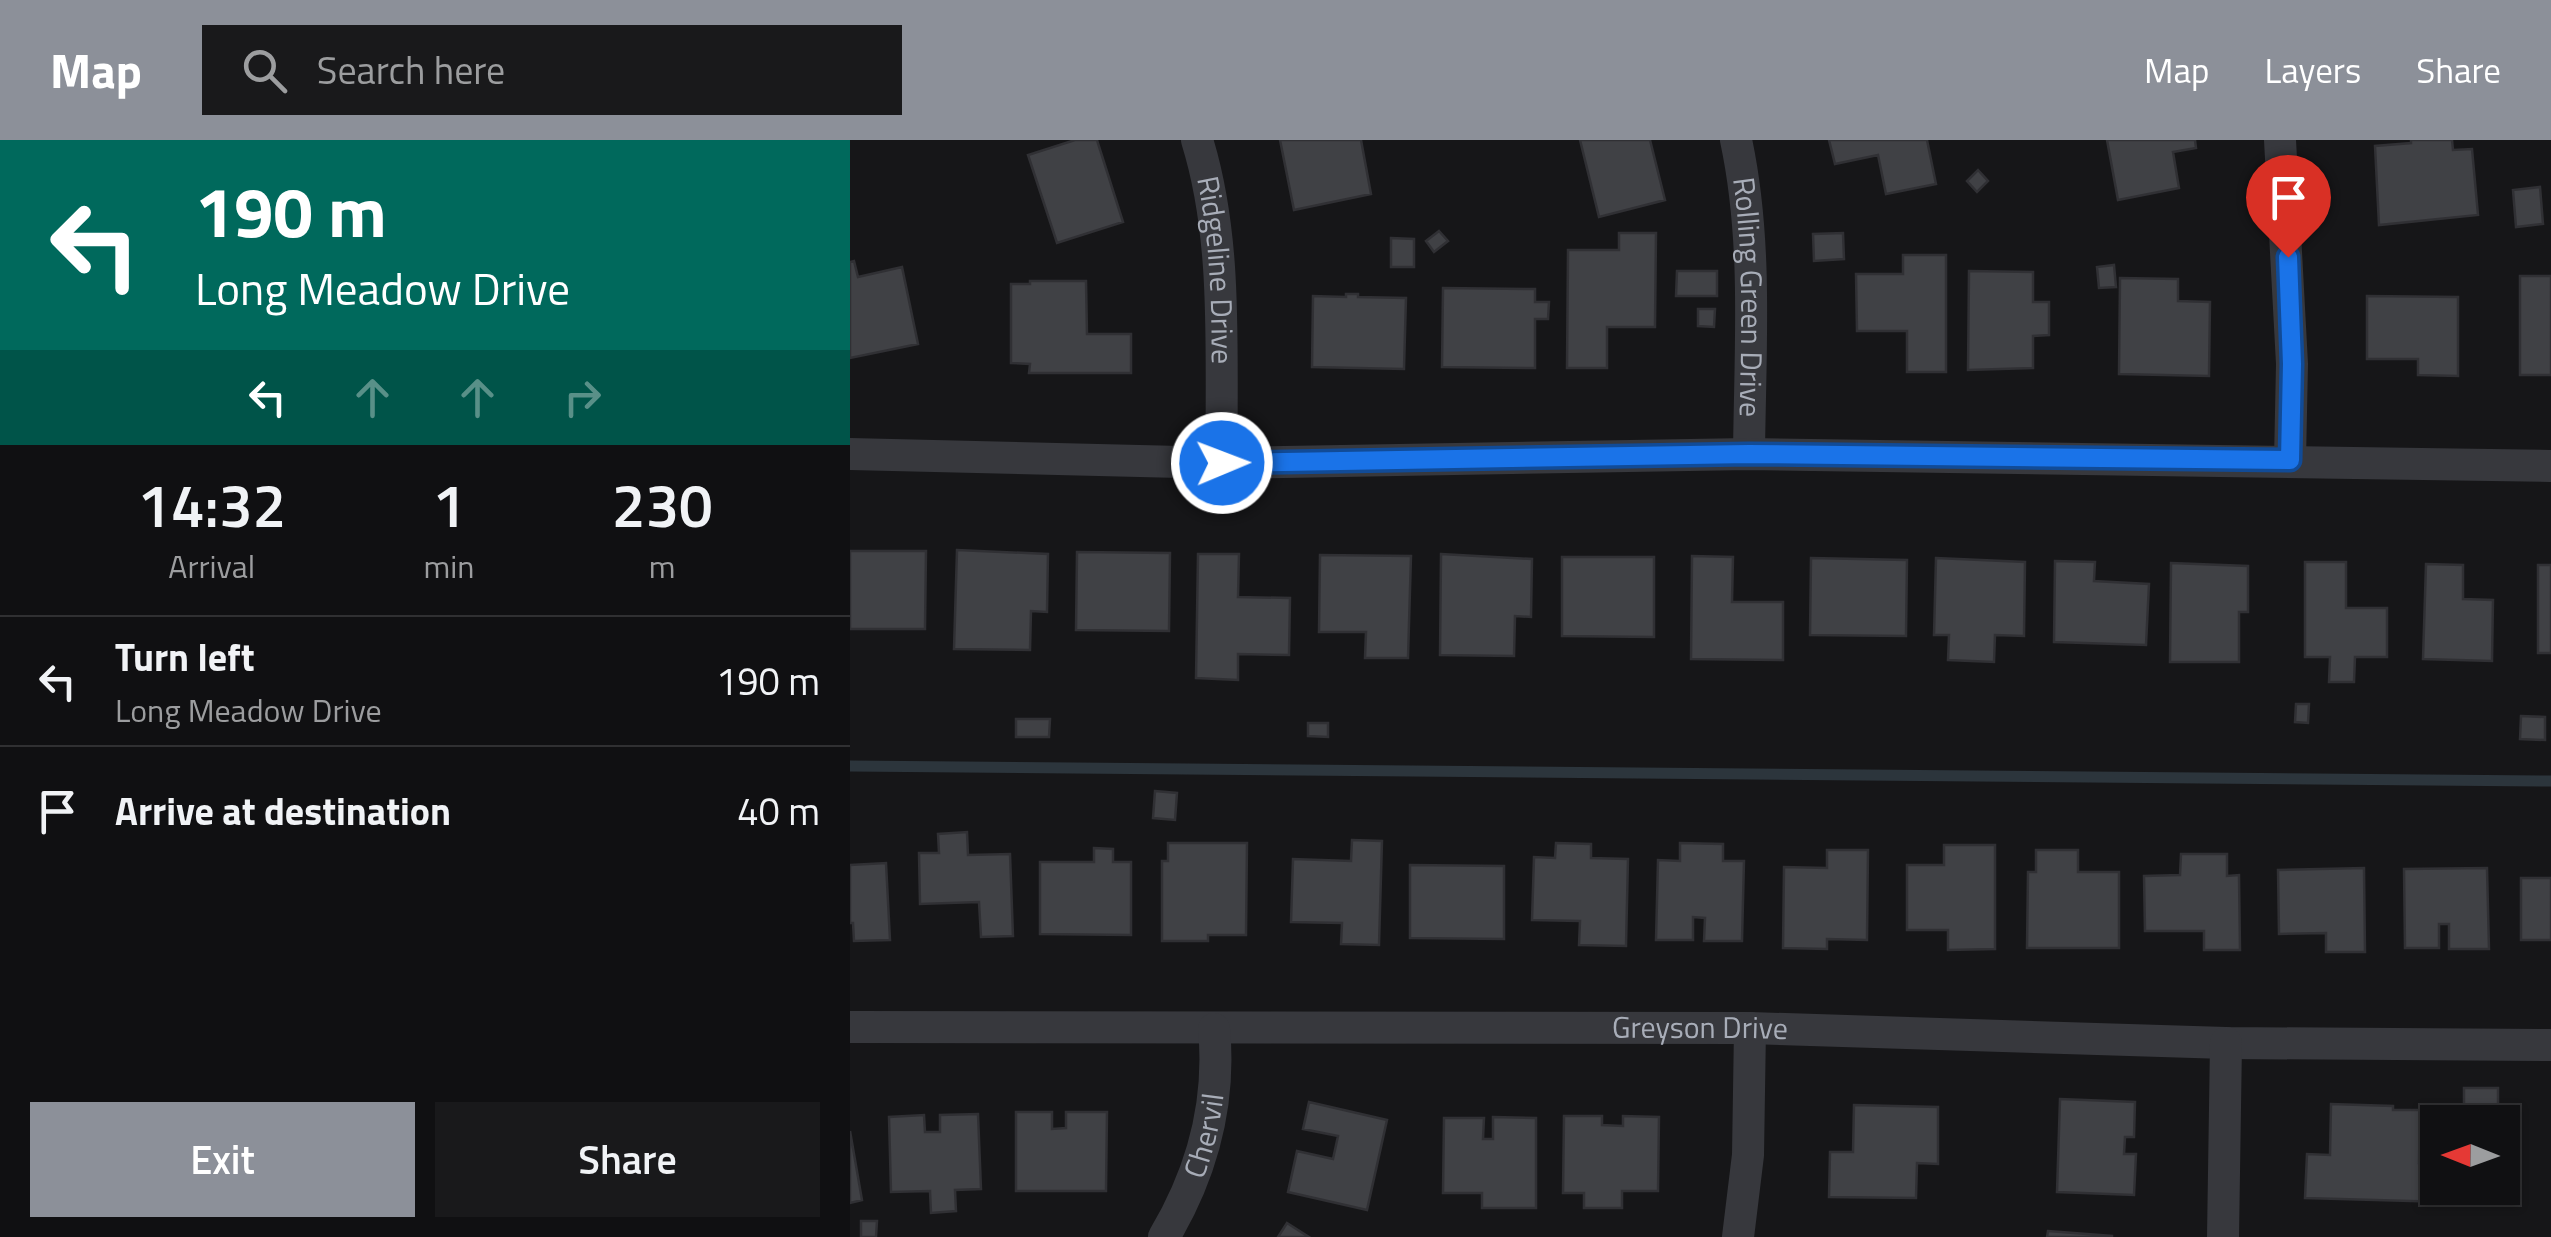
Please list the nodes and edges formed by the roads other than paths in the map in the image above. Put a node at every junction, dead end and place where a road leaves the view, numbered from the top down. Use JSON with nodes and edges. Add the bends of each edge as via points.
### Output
{"nodes":[{"id":1,"x":1197,"y":140,"type":"edge"},
{"id":2,"x":1736,"y":140,"type":"edge"},
{"id":3,"x":2280,"y":140,"type":"edge"},
{"id":4,"x":850,"y":454,"type":"edge"},
{"id":5,"x":1749,"y":454,"type":"junction"},
{"id":6,"x":2290,"y":460,"type":"junction"},
{"id":7,"x":1222,"y":463,"type":"junction"},
{"id":8,"x":2551,"y":466,"type":"edge"},
{"id":9,"x":850,"y":1026,"type":"edge"},
{"id":10,"x":1750,"y":1028,"type":"junction"},
{"id":11,"x":1214,"y":1029,"type":"junction"},
{"id":12,"x":2226,"y":1042,"type":"junction"},
{"id":13,"x":2551,"y":1045,"type":"edge"},
{"id":14,"x":1164,"y":1237,"type":"edge"},
{"id":15,"x":1738,"y":1237,"type":"edge"},
{"id":16,"x":2223,"y":1237,"type":"edge"}],
"edges":[{"from":1,"to":7,"type":"street","name":"Ridgeline Drive","via":[[1219,276]]},
{"from":2,"to":5,"type":"street","name":"Rolling Green Drive","via":[[1751,244]]},
{"from":3,"to":6,"type":"street"},
{"from":4,"to":7,"type":"street"},
{"from":5,"to":6,"type":"street"},
{"from":5,"to":7,"type":"street"},
{"from":6,"to":8,"type":"street"},
{"from":9,"to":11,"type":"street","name":"Greyson Drive"},
{"from":10,"to":11,"type":"street","name":"Greyson Drive"},
{"from":10,"to":12,"type":"street","name":"Greyson Drive"},
{"from":10,"to":15,"type":"street","via":[[1748,1155]]},
{"from":11,"to":14,"type":"street","name":"Chervil","via":[[1208,1136]]},
{"from":12,"to":13,"type":"street","name":"Greyson Drive"},
{"from":12,"to":16,"type":"street"}]}
